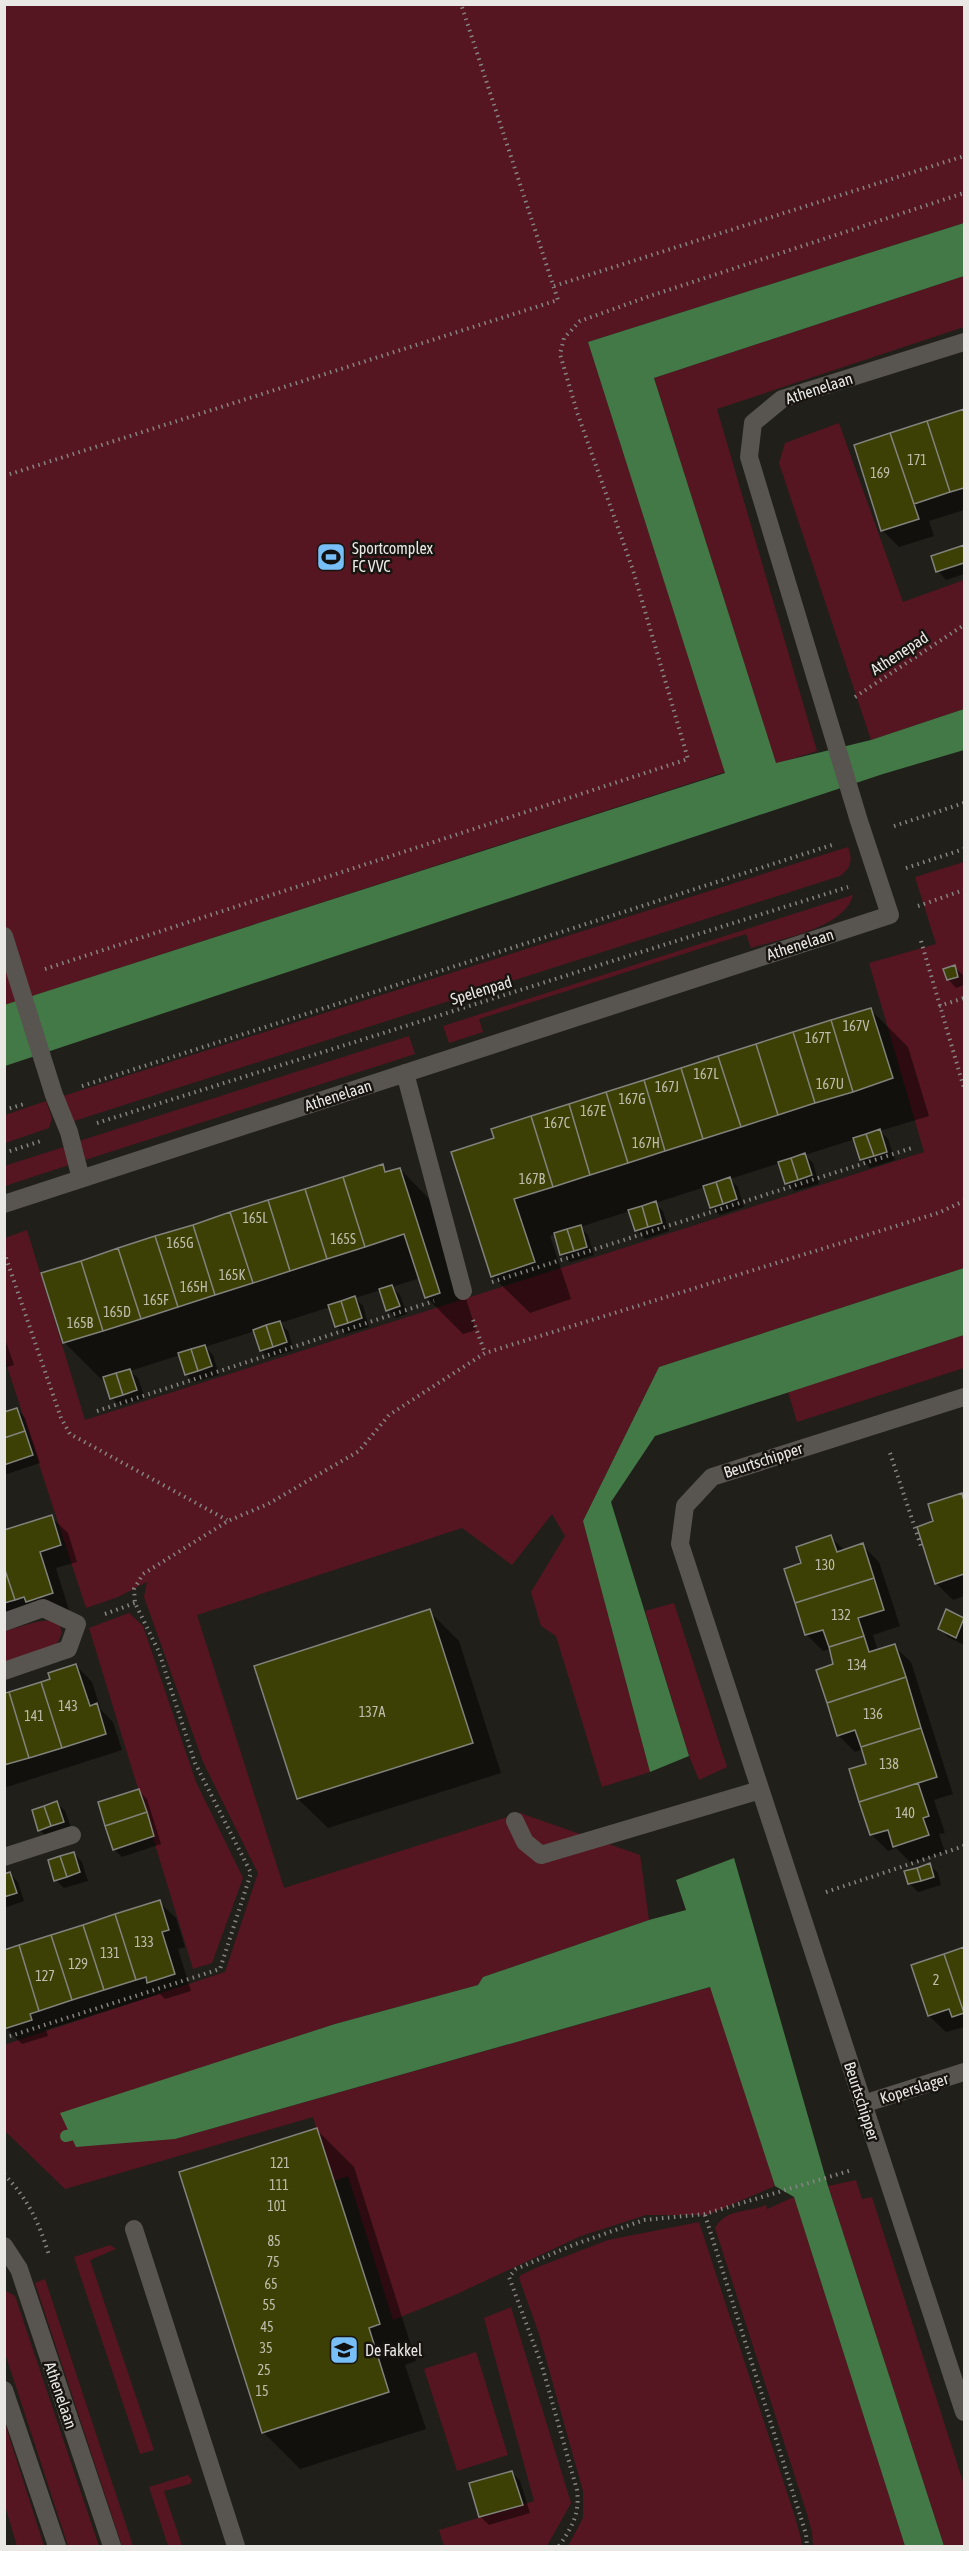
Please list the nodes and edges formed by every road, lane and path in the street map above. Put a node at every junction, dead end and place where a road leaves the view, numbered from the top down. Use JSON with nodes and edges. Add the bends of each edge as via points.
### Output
{"nodes":[{"id":1,"x":461,"y":4,"type":"edge"},
{"id":2,"x":964,"y":156,"type":"edge"},
{"id":3,"x":964,"y":193,"type":"edge"},
{"id":4,"x":554,"y":286,"type":"junction"},
{"id":5,"x":964,"y":342,"type":"edge"},
{"id":6,"x":4,"y":476,"type":"edge"},
{"id":7,"x":964,"y":625,"type":"edge"},
{"id":8,"x":847,"y":702,"type":"dead end"},
{"id":9,"x":964,"y":803,"type":"edge"},
{"id":10,"x":861,"y":828,"type":"junction"},
{"id":11,"x":964,"y":849,"type":"edge"},
{"id":12,"x":878,"y":878,"type":"junction"},
{"id":13,"x":964,"y":891,"type":"edge"},
{"id":14,"x":911,"y":908,"type":"dead end"},
{"id":15,"x":4,"y":936,"type":"edge"},
{"id":16,"x":921,"y":941,"type":"dead end"},
{"id":17,"x":19,"y":984,"type":"junction"},
{"id":18,"x":964,"y":998,"type":"edge"},
{"id":19,"x":939,"y":1006,"type":"junction"},
{"id":20,"x":405,"y":1073,"type":"junction"},
{"id":21,"x":964,"y":1088,"type":"edge"},
{"id":22,"x":54,"y":1095,"type":"junction"},
{"id":23,"x":4,"y":1110,"type":"edge"},
{"id":24,"x":69,"y":1132,"type":"junction"},
{"id":25,"x":912,"y":1148,"type":"dead end"},
{"id":26,"x":4,"y":1152,"type":"edge"},
{"id":27,"x":81,"y":1179,"type":"junction"},
{"id":28,"x":964,"y":1201,"type":"edge"},
{"id":29,"x":4,"y":1204,"type":"edge"},
{"id":30,"x":4,"y":1252,"type":"edge"},
{"id":31,"x":463,"y":1291,"type":"junction"},
{"id":32,"x":964,"y":1397,"type":"edge"},
{"id":33,"x":97,"y":1411,"type":"dead end"},
{"id":34,"x":880,"y":1424,"type":"junction"},
{"id":35,"x":228,"y":1521,"type":"junction"},
{"id":36,"x":922,"y":1549,"type":"dead end"},
{"id":37,"x":4,"y":1622,"type":"edge"},
{"id":38,"x":4,"y":1671,"type":"edge"},
{"id":39,"x":760,"y":1790,"type":"junction"},
{"id":40,"x":515,"y":1821,"type":"dead end"},
{"id":41,"x":72,"y":1835,"type":"dead end"},
{"id":42,"x":964,"y":1846,"type":"edge"},
{"id":43,"x":4,"y":1857,"type":"edge"},
{"id":44,"x":797,"y":1902,"type":"junction"},
{"id":45,"x":4,"y":2038,"type":"edge"},
{"id":46,"x":964,"y":2072,"type":"edge"},
{"id":47,"x":863,"y":2104,"type":"junction"},
{"id":48,"x":858,"y":2168,"type":"dead end"},
{"id":49,"x":705,"y":2214,"type":"junction"},
{"id":50,"x":134,"y":2229,"type":"dead end"},
{"id":51,"x":4,"y":2246,"type":"edge"},
{"id":52,"x":4,"y":2390,"type":"edge"},
{"id":53,"x":964,"y":2412,"type":"edge"},
{"id":54,"x":57,"y":2547,"type":"edge"},
{"id":55,"x":112,"y":2547,"type":"edge"},
{"id":56,"x":236,"y":2547,"type":"edge"},
{"id":57,"x":559,"y":2547,"type":"edge"},
{"id":58,"x":807,"y":2547,"type":"edge"}],
"edges":[{"from":1,"to":4,"type":"path"},
{"from":2,"to":4,"type":"path"},
{"from":3,"to":17,"type":"path","via":[[620,306],[580,321],[564,338],[560,354],[633,570],[688,759]]},
{"from":4,"to":6,"type":"path","via":[[558,300]]},
{"from":5,"to":10,"type":"street","name":"Athenelaan","via":[[782,399],[753,423],[748,457]]},
{"from":7,"to":8,"type":"path","name":"Athenepad"},
{"from":9,"to":10,"type":"path"},
{"from":10,"to":12,"type":"street","name":"Athenelaan"},
{"from":10,"to":22,"type":"path"},
{"from":11,"to":12,"type":"path","name":"Spelenpad"},
{"from":12,"to":20,"type":"street","name":"Athenelaan","via":[[890,915]]},
{"from":12,"to":24,"type":"path","name":"Spelenpad"},
{"from":13,"to":14,"type":"path"},
{"from":15,"to":17,"type":"street"},
{"from":16,"to":19,"type":"path"},
{"from":17,"to":22,"type":"street"},
{"from":18,"to":19,"type":"path"},
{"from":19,"to":21,"type":"path"},
{"from":20,"to":27,"type":"street","name":"Athenelaan"},
{"from":20,"to":31,"type":"street"},
{"from":22,"to":23,"type":"path"},
{"from":22,"to":24,"type":"street"},
{"from":24,"to":26,"type":"path","name":"Spelenpad"},
{"from":24,"to":27,"type":"street"},
{"from":25,"to":31,"type":"path"},
{"from":27,"to":29,"type":"street","name":"Athenelaan"},
{"from":28,"to":35,"type":"path","via":[[938,1213],[485,1353],[389,1415],[359,1451],[268,1504]]},
{"from":30,"to":35,"type":"path","via":[[61,1418],[70,1434]]},
{"from":31,"to":33,"type":"path"},
{"from":32,"to":34,"type":"street","name":"Beurtschipper"},
{"from":34,"to":36,"type":"path"},
{"from":34,"to":39,"type":"street","name":"Beurtschipper","via":[[712,1477],[685,1506],[680,1544]]},
{"from":35,"to":45,"type":"path","via":[[143,1574],[134,1589],[135,1603],[159,1652],[195,1763],[251,1873],[220,1969]]},
{"from":37,"to":38,"type":"street","via":[[43,1608],[77,1624],[68,1648]]},
{"from":39,"to":40,"type":"street","via":[[541,1855],[525,1842]]},
{"from":39,"to":44,"type":"street","name":"Beurtschipper"},
{"from":41,"to":43,"type":"street"},
{"from":42,"to":44,"type":"path"},
{"from":44,"to":47,"type":"street","name":"Beurtschipper"},
{"from":46,"to":47,"type":"street","name":"Koperslager"},
{"from":47,"to":53,"type":"street","name":"Beurtschipper"},
{"from":48,"to":49,"type":"path"},
{"from":49,"to":57,"type":"path","via":[[644,2220],[525,2265],[508,2277],[542,2366],[577,2490],[579,2505]]},
{"from":49,"to":58,"type":"path"},
{"from":50,"to":56,"type":"street"},
{"from":51,"to":55,"type":"street","name":"Athenelaan","via":[[19,2269]]},
{"from":52,"to":54,"type":"street"}]}
